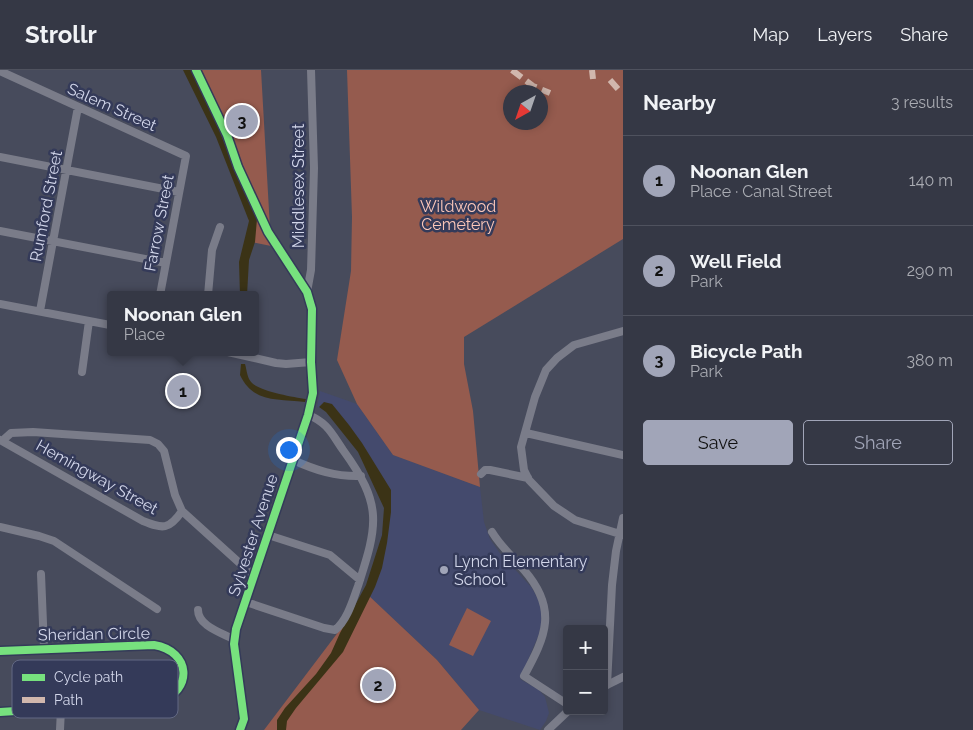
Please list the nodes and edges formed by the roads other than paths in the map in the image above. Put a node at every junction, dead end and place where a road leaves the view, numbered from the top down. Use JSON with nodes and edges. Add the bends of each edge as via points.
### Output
{"nodes":[{"id":1,"x":312,"y":70,"type":"edge"},
{"id":2,"x":0,"y":71,"type":"edge"},
{"id":3,"x":78,"y":107,"type":"junction"},
{"id":4,"x":186,"y":156,"type":"joint"},
{"id":5,"x":0,"y":157,"type":"edge"},
{"id":6,"x":67,"y":170,"type":"junction"},
{"id":7,"x":179,"y":192,"type":"junction"},
{"id":8,"x":220,"y":227,"type":"dead end"},
{"id":9,"x":0,"y":231,"type":"edge"},
{"id":10,"x":268,"y":232,"type":"dead end"},
{"id":11,"x":54,"y":241,"type":"junction"},
{"id":12,"x":166,"y":263,"type":"junction"},
{"id":13,"x":161,"y":291,"type":"edge"},
{"id":14,"x":208,"y":291,"type":"edge"},
{"id":15,"x":307,"y":292,"type":"junction"},
{"id":16,"x":0,"y":304,"type":"edge"},
{"id":17,"x":40,"y":311,"type":"junction"},
{"id":18,"x":89,"y":320,"type":"junction"},
{"id":19,"x":107,"y":324,"type":"edge"},
{"id":20,"x":623,"y":331,"type":"edge"},
{"id":21,"x":245,"y":356,"type":"edge"},
{"id":22,"x":311,"y":362,"type":"junction"},
{"id":23,"x":82,"y":372,"type":"dead end"},
{"id":24,"x":308,"y":416,"type":"junction"},
{"id":25,"x":526,"y":433,"type":"junction"},
{"id":26,"x":1,"y":440,"type":"edge"},
{"id":27,"x":623,"y":455,"type":"edge"},
{"id":28,"x":293,"y":460,"type":"junction"},
{"id":29,"x":481,"y":474,"type":"dead end"},
{"id":30,"x":361,"y":476,"type":"junction"},
{"id":31,"x":528,"y":478,"type":"junction"},
{"id":32,"x":182,"y":511,"type":"junction"},
{"id":33,"x":623,"y":518,"type":"edge"},
{"id":34,"x":0,"y":527,"type":"edge"},
{"id":35,"x":492,"y":532,"type":"dead end"},
{"id":36,"x":622,"y":534,"type":"edge"},
{"id":37,"x":268,"y":535,"type":"junction"},
{"id":38,"x":41,"y":574,"type":"dead end"},
{"id":39,"x":254,"y":576,"type":"junction"},
{"id":40,"x":360,"y":580,"type":"junction"},
{"id":41,"x":246,"y":602,"type":"junction"},
{"id":42,"x":157,"y":610,"type":"dead end"},
{"id":43,"x":198,"y":610,"type":"dead end"},
{"id":44,"x":235,"y":640,"type":"junction"},
{"id":45,"x":44,"y":648,"type":"junction"},
{"id":46,"x":0,"y":651,"type":"edge"},
{"id":47,"x":607,"y":670,"type":"edge"},
{"id":48,"x":623,"y":677,"type":"edge"},
{"id":49,"x":608,"y":684,"type":"edge"},
{"id":50,"x":178,"y":688,"type":"edge"},
{"id":51,"x":563,"y":701,"type":"edge"},
{"id":52,"x":564,"y":715,"type":"edge"},
{"id":53,"x":244,"y":719,"type":"dead end"},
{"id":54,"x":548,"y":730,"type":"edge"}],
"edges":[{"from":1,"to":15,"type":"street","name":"Middlesex Street","via":[[314,168],[311,270]]},
{"from":2,"to":3,"type":"street","name":"Salem Street"},
{"from":3,"to":4,"type":"street","name":"Salem Street"},
{"from":3,"to":6,"type":"street","name":"Rumford Street"},
{"from":4,"to":7,"type":"street","name":"Farrow Street"},
{"from":5,"to":6,"type":"street"},
{"from":6,"to":7,"type":"street"},
{"from":6,"to":11,"type":"street","name":"Rumford Street"},
{"from":7,"to":12,"type":"street","name":"Farrow Street"},
{"from":8,"to":14,"type":"street","via":[[212,250]]},
{"from":9,"to":11,"type":"street"},
{"from":10,"to":15,"type":"street"},
{"from":11,"to":12,"type":"street"},
{"from":11,"to":17,"type":"street","name":"Rumford Street"},
{"from":12,"to":13,"type":"street","name":"Farrow Street"},
{"from":15,"to":22,"type":"street","name":"Middlesex Street","via":[[312,309]]},
{"from":16,"to":17,"type":"street"},
{"from":17,"to":18,"type":"street"},
{"from":18,"to":19,"type":"street"},
{"from":18,"to":23,"type":"street"},
{"from":20,"to":25,"type":"street","via":[[586,340],[557,358],[546,370]]},
{"from":21,"to":22,"type":"street","via":[[286,364]]},
{"from":22,"to":24,"type":"street","name":"Sylvester Avenue","via":[[313,393]]},
{"from":24,"to":28,"type":"street","name":"Sylvester Avenue"},
{"from":24,"to":30,"type":"street","via":[[327,426]]},
{"from":25,"to":27,"type":"street"},
{"from":25,"to":31,"type":"street","via":[[521,447]]},
{"from":26,"to":32,"type":"street","name":"Hemingway Street","via":[[143,521],[159,527],[174,523]]},
{"from":26,"to":32,"type":"street","name":"Hemingway Street","via":[[10,433],[33,432],[150,440],[164,451]]},
{"from":28,"to":30,"type":"street","via":[[316,470],[348,477]]},
{"from":28,"to":37,"type":"street","name":"Sylvester Avenue"},
{"from":29,"to":31,"type":"street","via":[[490,470]]},
{"from":30,"to":40,"type":"street","via":[[370,496],[373,519],[371,544]]},
{"from":31,"to":36,"type":"street","via":[[564,514]]},
{"from":32,"to":39,"type":"street"},
{"from":33,"to":36,"type":"street"},
{"from":34,"to":42,"type":"street","via":[[54,541]]},
{"from":35,"to":51,"type":"street","via":[[533,581],[544,604],[545,630],[524,676]]},
{"from":36,"to":47,"type":"street","via":[[612,585]]},
{"from":37,"to":39,"type":"street","name":"Sylvester Avenue"},
{"from":37,"to":40,"type":"street","via":[[330,555]]},
{"from":38,"to":45,"type":"street"},
{"from":39,"to":41,"type":"street","name":"Sylvester Avenue"},
{"from":40,"to":41,"type":"street","via":[[348,610],[335,630]]},
{"from":41,"to":44,"type":"street","name":"Sylvester Avenue"},
{"from":43,"to":44,"type":"street","via":[[203,623]]},
{"from":44,"to":53,"type":"street","name":"Sylvester Avenue"},
{"from":45,"to":46,"type":"street","name":"Sheridan Circle"},
{"from":45,"to":50,"type":"street","name":"Sheridan Circle","via":[[154,645],[168,648],[175,653],[184,670],[183,682]]},
{"from":48,"to":49,"type":"street"},
{"from":52,"to":54,"type":"street"}]}
